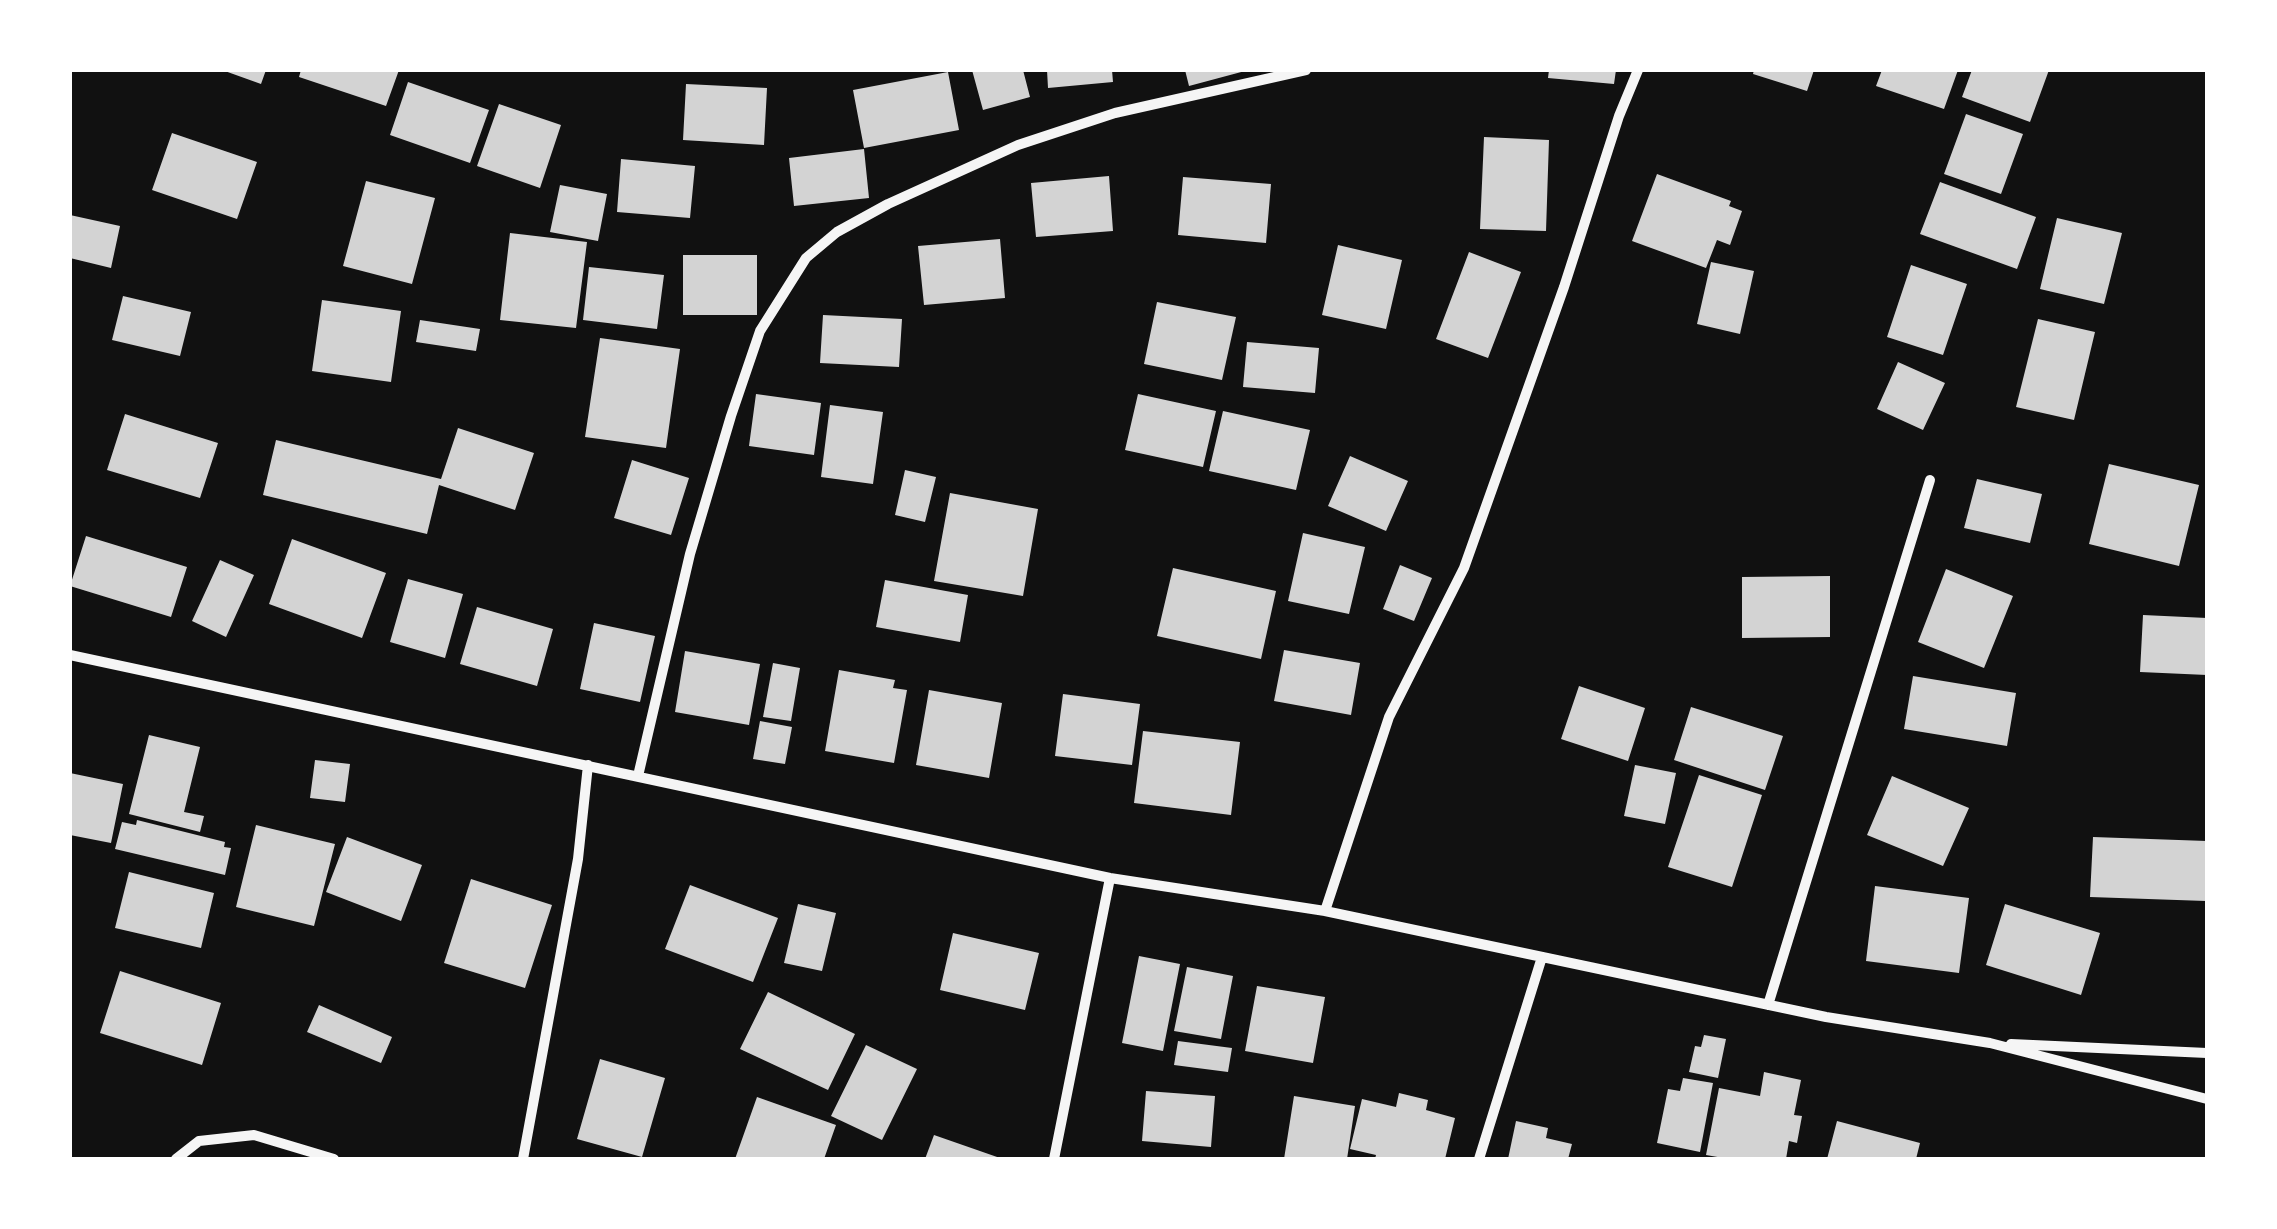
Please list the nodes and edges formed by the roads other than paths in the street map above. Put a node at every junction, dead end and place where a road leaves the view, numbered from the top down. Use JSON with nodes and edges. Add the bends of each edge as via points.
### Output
{"nodes":[{"id":1,"x":1306,"y":70,"type":"edge"},
{"id":2,"x":1638,"y":70,"type":"edge"},
{"id":3,"x":1930,"y":480,"type":"dead end"},
{"id":4,"x":70,"y":655,"type":"edge"},
{"id":5,"x":588,"y":765,"type":"junction"},
{"id":6,"x":638,"y":776,"type":"junction"},
{"id":7,"x":1110,"y":878,"type":"junction"},
{"id":8,"x":1325,"y":910,"type":"junction"},
{"id":9,"x":1542,"y":957,"type":"junction"},
{"id":10,"x":1768,"y":1005,"type":"junction"},
{"id":11,"x":1990,"y":1044,"type":"junction"},
{"id":12,"x":2207,"y":1053,"type":"edge"},
{"id":13,"x":2207,"y":1100,"type":"edge"},
{"id":14,"x":176,"y":1159,"type":"edge"},
{"id":15,"x":334,"y":1159,"type":"edge"},
{"id":16,"x":523,"y":1159,"type":"edge"},
{"id":17,"x":1054,"y":1159,"type":"edge"},
{"id":18,"x":1479,"y":1159,"type":"edge"}],
"edges":[{"from":1,"to":6,"type":"street","via":[[1115,113],[1018,146],[871,214],[806,258],[760,331],[731,416],[690,554]]},
{"from":2,"to":8,"type":"street","via":[[1464,568],[1388,717]]},
{"from":3,"to":10,"type":"street"},
{"from":4,"to":5,"type":"street"},
{"from":5,"to":6,"type":"street"},
{"from":5,"to":16,"type":"street","via":[[578,859]]},
{"from":6,"to":7,"type":"street"},
{"from":7,"to":8,"type":"street"},
{"from":7,"to":17,"type":"street"},
{"from":8,"to":9,"type":"street"},
{"from":9,"to":10,"type":"street"},
{"from":9,"to":18,"type":"street"},
{"from":10,"to":11,"type":"street"},
{"from":11,"to":12,"type":"street"},
{"from":11,"to":13,"type":"street"},
{"from":14,"to":15,"type":"street","via":[[199,1141],[254,1134]]}]}
